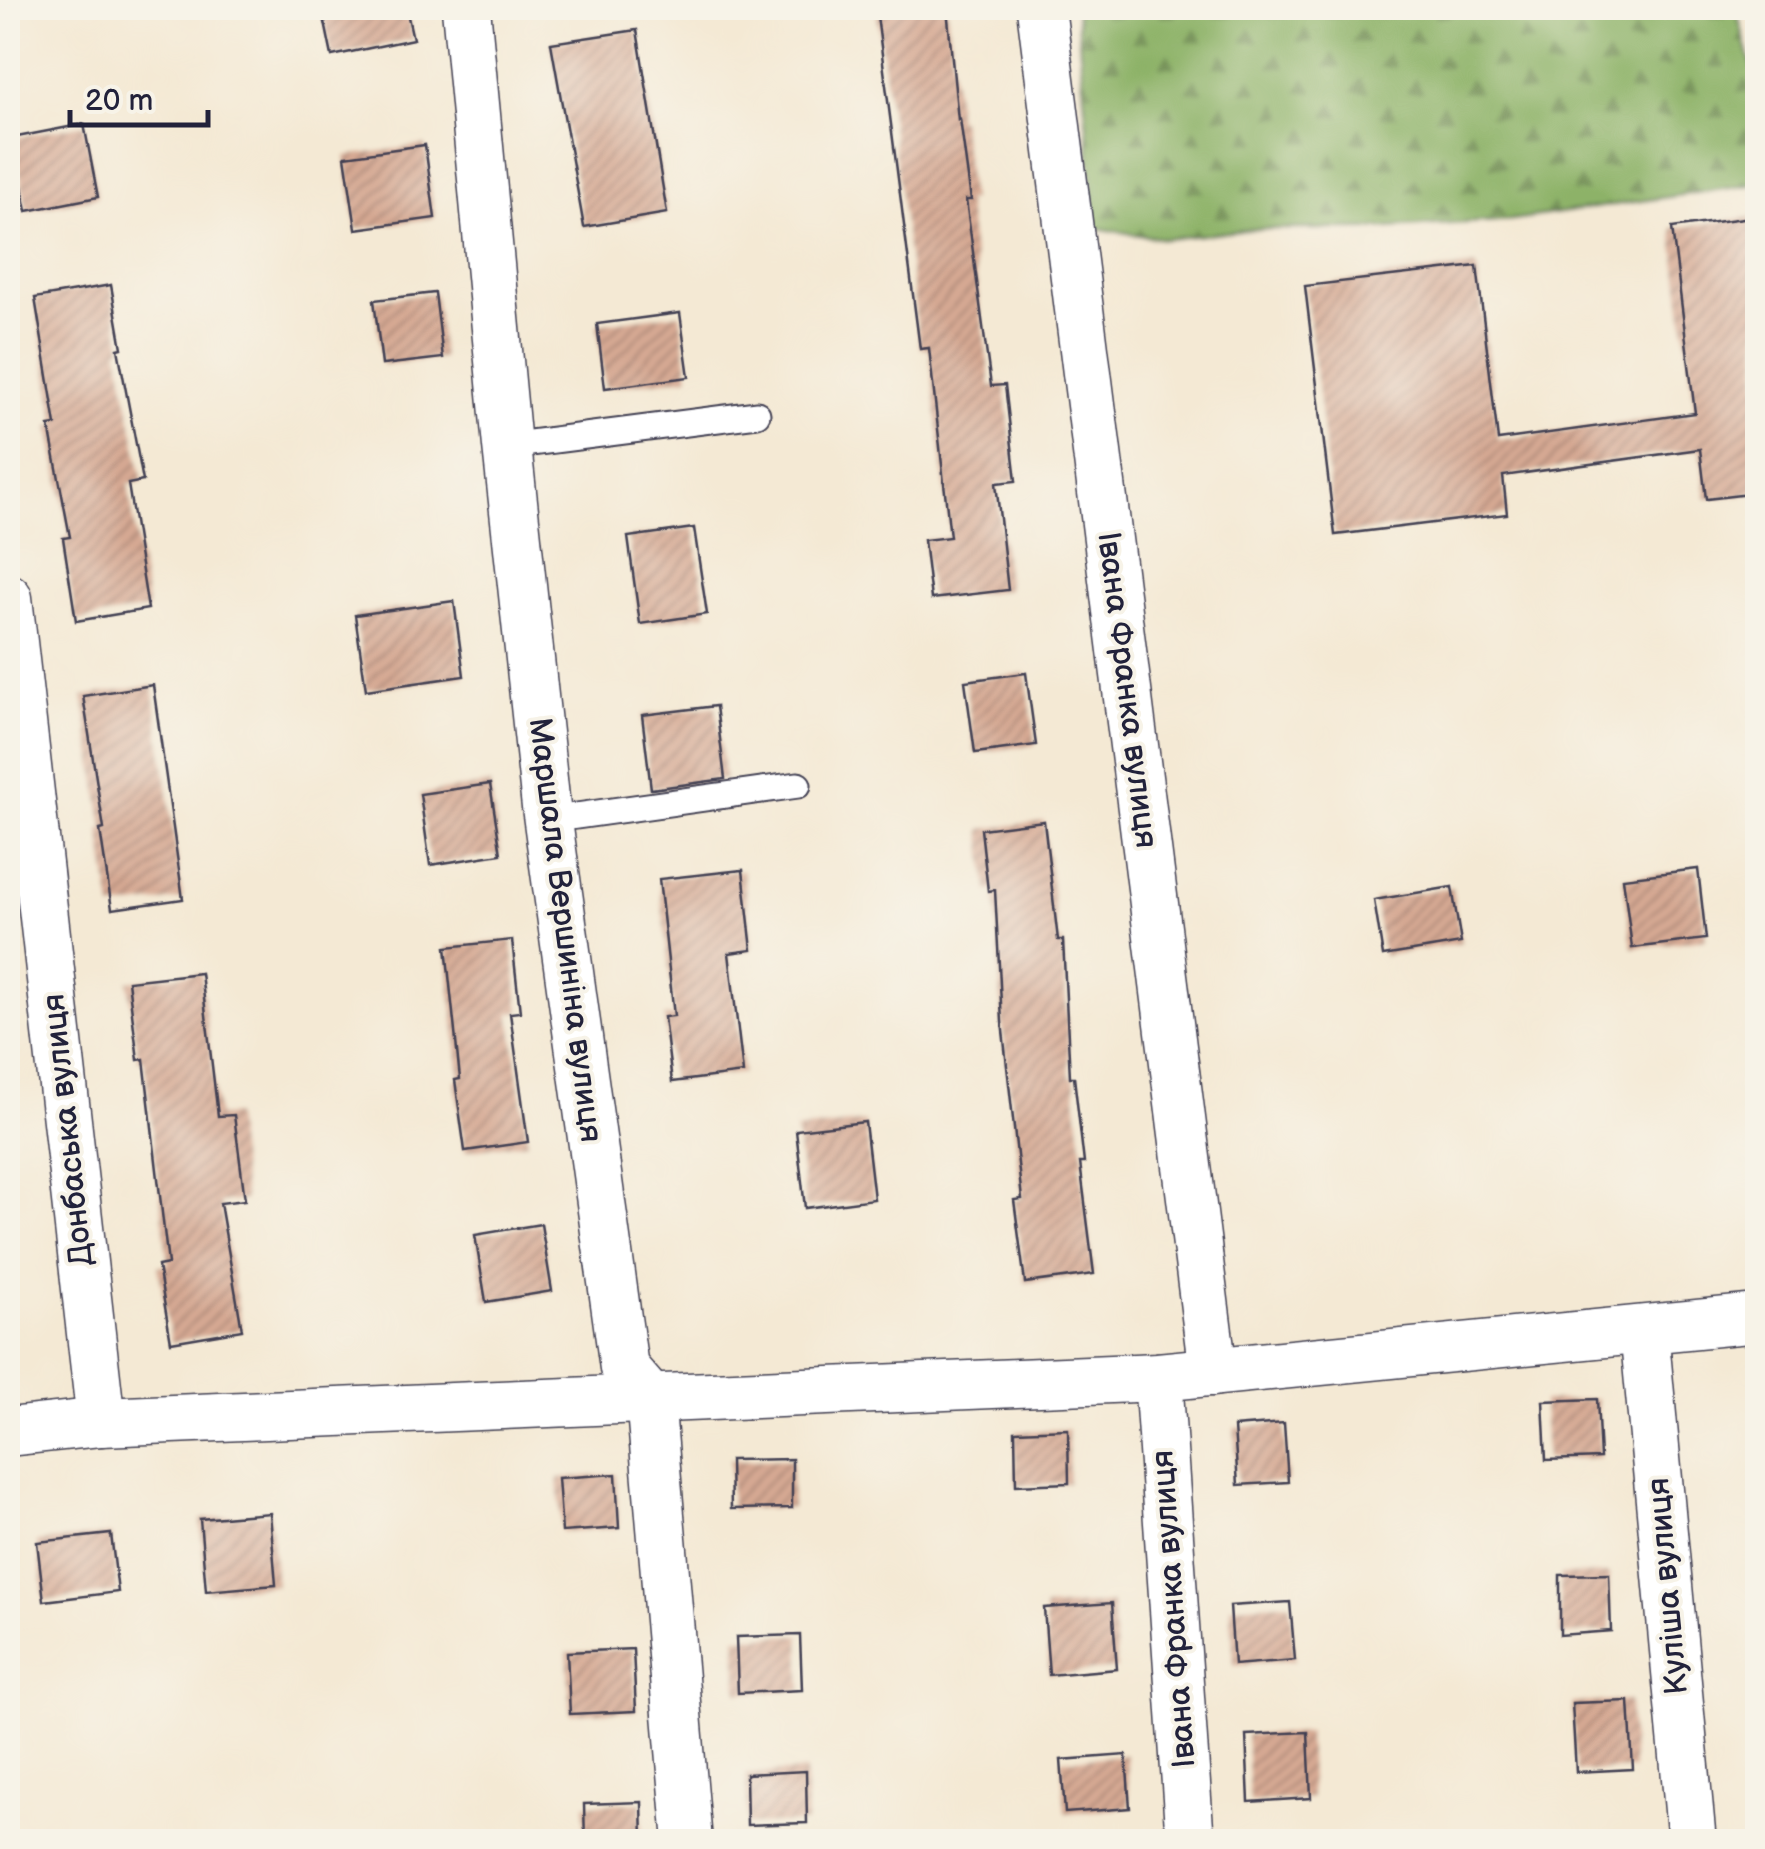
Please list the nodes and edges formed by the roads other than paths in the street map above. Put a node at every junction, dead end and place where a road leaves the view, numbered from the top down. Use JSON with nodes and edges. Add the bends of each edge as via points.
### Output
{"nodes":[{"id":1,"x":466,"y":8,"type":"edge"},
{"id":2,"x":1041,"y":8,"type":"edge"},
{"id":3,"x":757,"y":414,"type":"dead end"},
{"id":4,"x":507,"y":446,"type":"junction"},
{"id":5,"x":8,"y":598,"type":"edge"},
{"id":6,"x":798,"y":784,"type":"dead end"},
{"id":7,"x":548,"y":820,"type":"junction"},
{"id":8,"x":1758,"y":1318,"type":"edge"},
{"id":9,"x":1644,"y":1330,"type":"junction"},
{"id":10,"x":1213,"y":1372,"type":"junction"},
{"id":11,"x":1158,"y":1377,"type":"junction"},
{"id":12,"x":650,"y":1398,"type":"junction"},
{"id":13,"x":101,"y":1422,"type":"junction"},
{"id":14,"x":8,"y":1432,"type":"edge"},
{"id":15,"x":688,"y":1842,"type":"edge"},
{"id":16,"x":1190,"y":1842,"type":"edge"},
{"id":17,"x":1692,"y":1842,"type":"edge"}],
"edges":[{"from":1,"to":4,"type":"street","name":"Маршала Вершиніна вулиця"},
{"from":2,"to":10,"type":"street","name":"Івана Франка вулиця"},
{"from":3,"to":4,"type":"lane"},
{"from":4,"to":7,"type":"street","name":"Маршала Вершиніна вулиця"},
{"from":5,"to":13,"type":"street","name":"Донбаська вулиця"},
{"from":6,"to":7,"type":"lane"},
{"from":7,"to":12,"type":"street","name":"Маршала Вершиніна вулиця","via":[[624,1368]]},
{"from":8,"to":9,"type":"street"},
{"from":9,"to":10,"type":"street"},
{"from":9,"to":17,"type":"street","name":"Куліша вулиця"},
{"from":10,"to":11,"type":"street"},
{"from":11,"to":12,"type":"street"},
{"from":11,"to":16,"type":"street","name":"Івана Франка вулиця"},
{"from":12,"to":13,"type":"street"},
{"from":12,"to":15,"type":"street","name":"Маршала Вершиніна вулиця"},
{"from":13,"to":14,"type":"street"}]}
